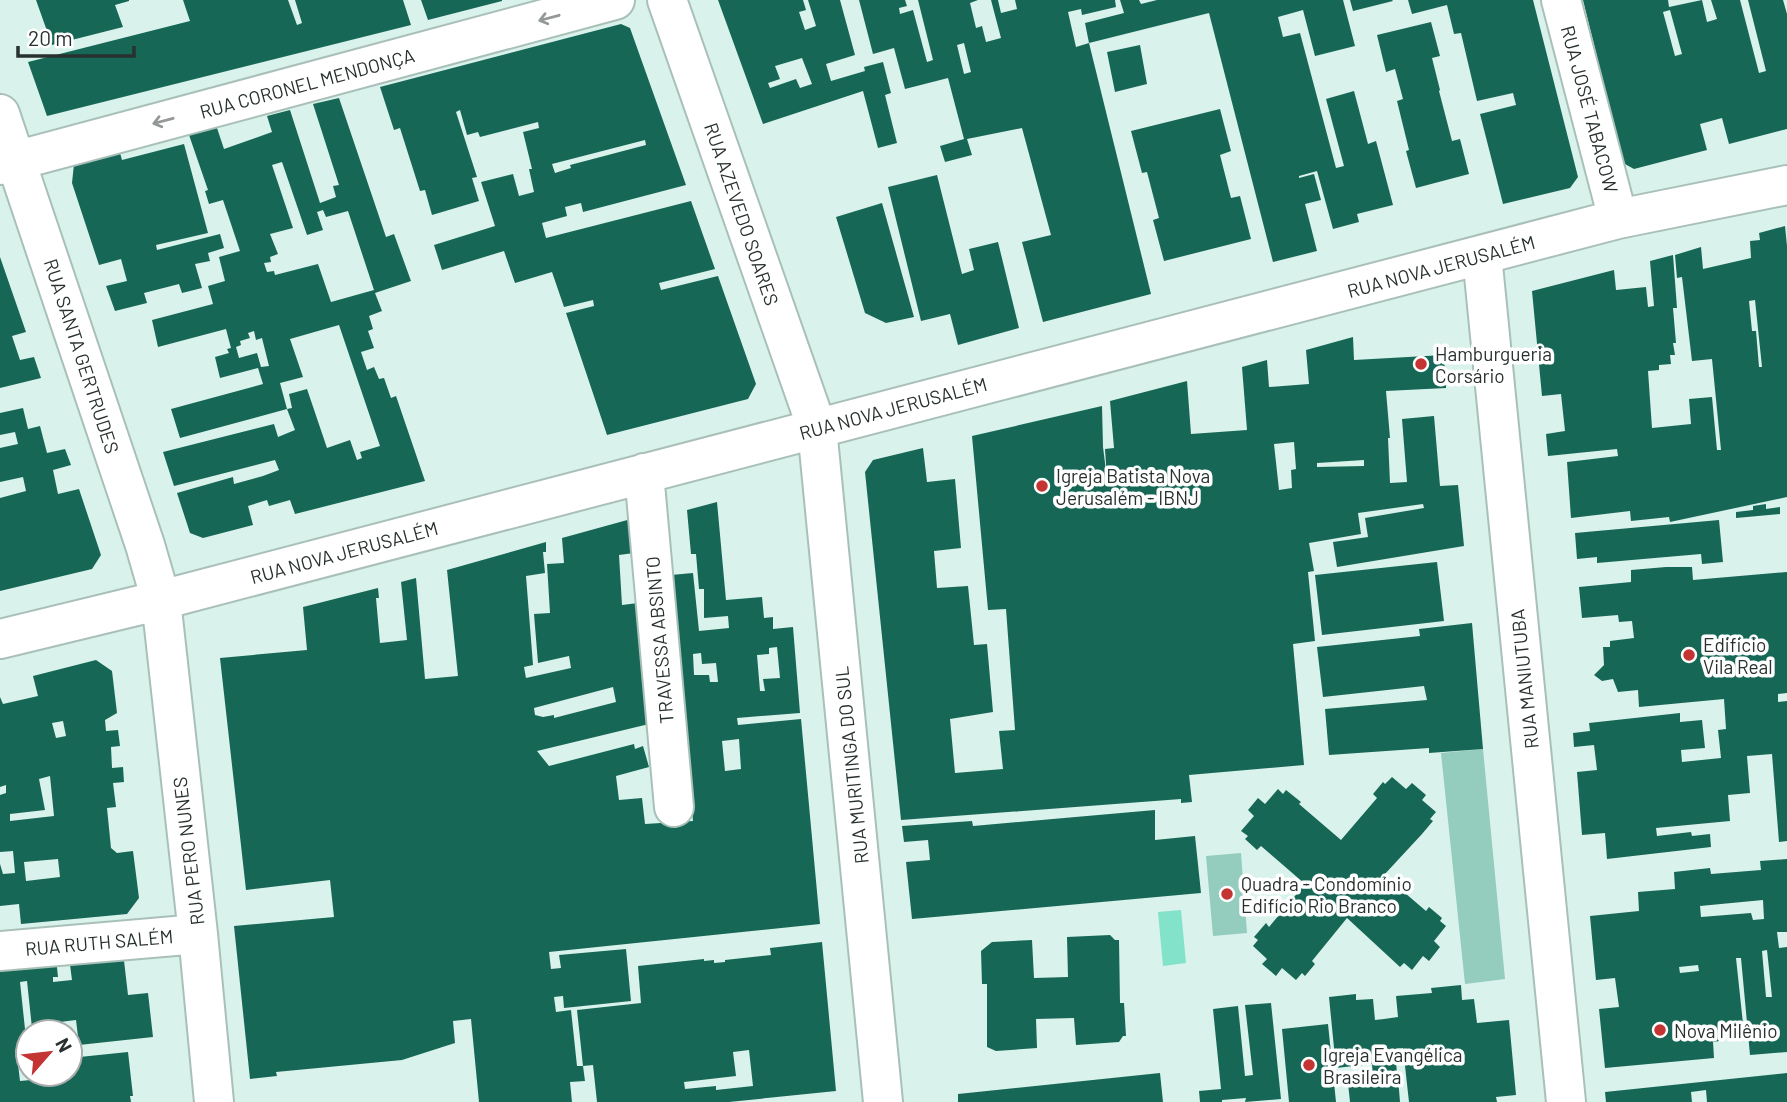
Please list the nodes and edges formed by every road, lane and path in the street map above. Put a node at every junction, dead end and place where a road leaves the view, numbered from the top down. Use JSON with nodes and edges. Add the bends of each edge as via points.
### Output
{"nodes":[{"id":1,"x":615,"y":0,"type":"edge"},
{"id":2,"x":667,"y":0,"type":"edge"},
{"id":3,"x":1561,"y":0,"type":"edge"},
{"id":4,"x":0,"y":114,"type":"edge"},
{"id":5,"x":9,"y":163,"type":"edge"},
{"id":6,"x":1787,"y":185,"type":"edge"},
{"id":7,"x":1618,"y":219,"type":"junction"},
{"id":8,"x":1482,"y":255,"type":"junction"},
{"id":9,"x":817,"y":428,"type":"junction"},
{"id":10,"x":644,"y":473,"type":"junction"},
{"id":11,"x":160,"y":600,"type":"junction"},
{"id":12,"x":0,"y":639,"type":"edge"},
{"id":13,"x":674,"y":807,"type":"dead end"},
{"id":14,"x":198,"y":934,"type":"junction"},
{"id":15,"x":0,"y":951,"type":"edge"},
{"id":16,"x":214,"y":1102,"type":"edge"},
{"id":17,"x":883,"y":1102,"type":"edge"},
{"id":18,"x":1566,"y":1102,"type":"edge"}],
"edges":[{"from":1,"to":5,"type":"street","name":"RUA CORONEL MENDONÇA","one_way":true},
{"from":2,"to":9,"type":"street","name":"RUA AZEVEDO SOARES"},
{"from":3,"to":7,"type":"street","name":"RUA JOSÉ TABACOW"},
{"from":4,"to":5,"type":"street","name":"RUA SANTA GERTRUDES"},
{"from":5,"to":11,"type":"street","name":"RUA SANTA GERTRUDES","via":[[145,545]]},
{"from":6,"to":7,"type":"street","name":"RUA NOVA JERUSALÉM"},
{"from":7,"to":8,"type":"street","name":"RUA NOVA JERUSALÉM"},
{"from":8,"to":9,"type":"street","name":"RUA NOVA JERUSALÉM"},
{"from":8,"to":18,"type":"street","name":"RUA MANIUTUBA"},
{"from":9,"to":10,"type":"street","name":"RUA NOVA JERUSALÉM"},
{"from":9,"to":17,"type":"street","name":"RUA MURITINGA DO SUL"},
{"from":10,"to":11,"type":"street","name":"RUA NOVA JERUSALÉM"},
{"from":10,"to":13,"type":"street","name":"TRAVESSA ABSINTO"},
{"from":11,"to":12,"type":"street","name":"RUA NOVA JERUSALÉM"},
{"from":11,"to":14,"type":"street","name":"RUA PERO NUNES"},
{"from":14,"to":15,"type":"street","name":"RUA RUTH SALÉM"},
{"from":14,"to":16,"type":"street","name":"RUA PERO NUNES"}]}
